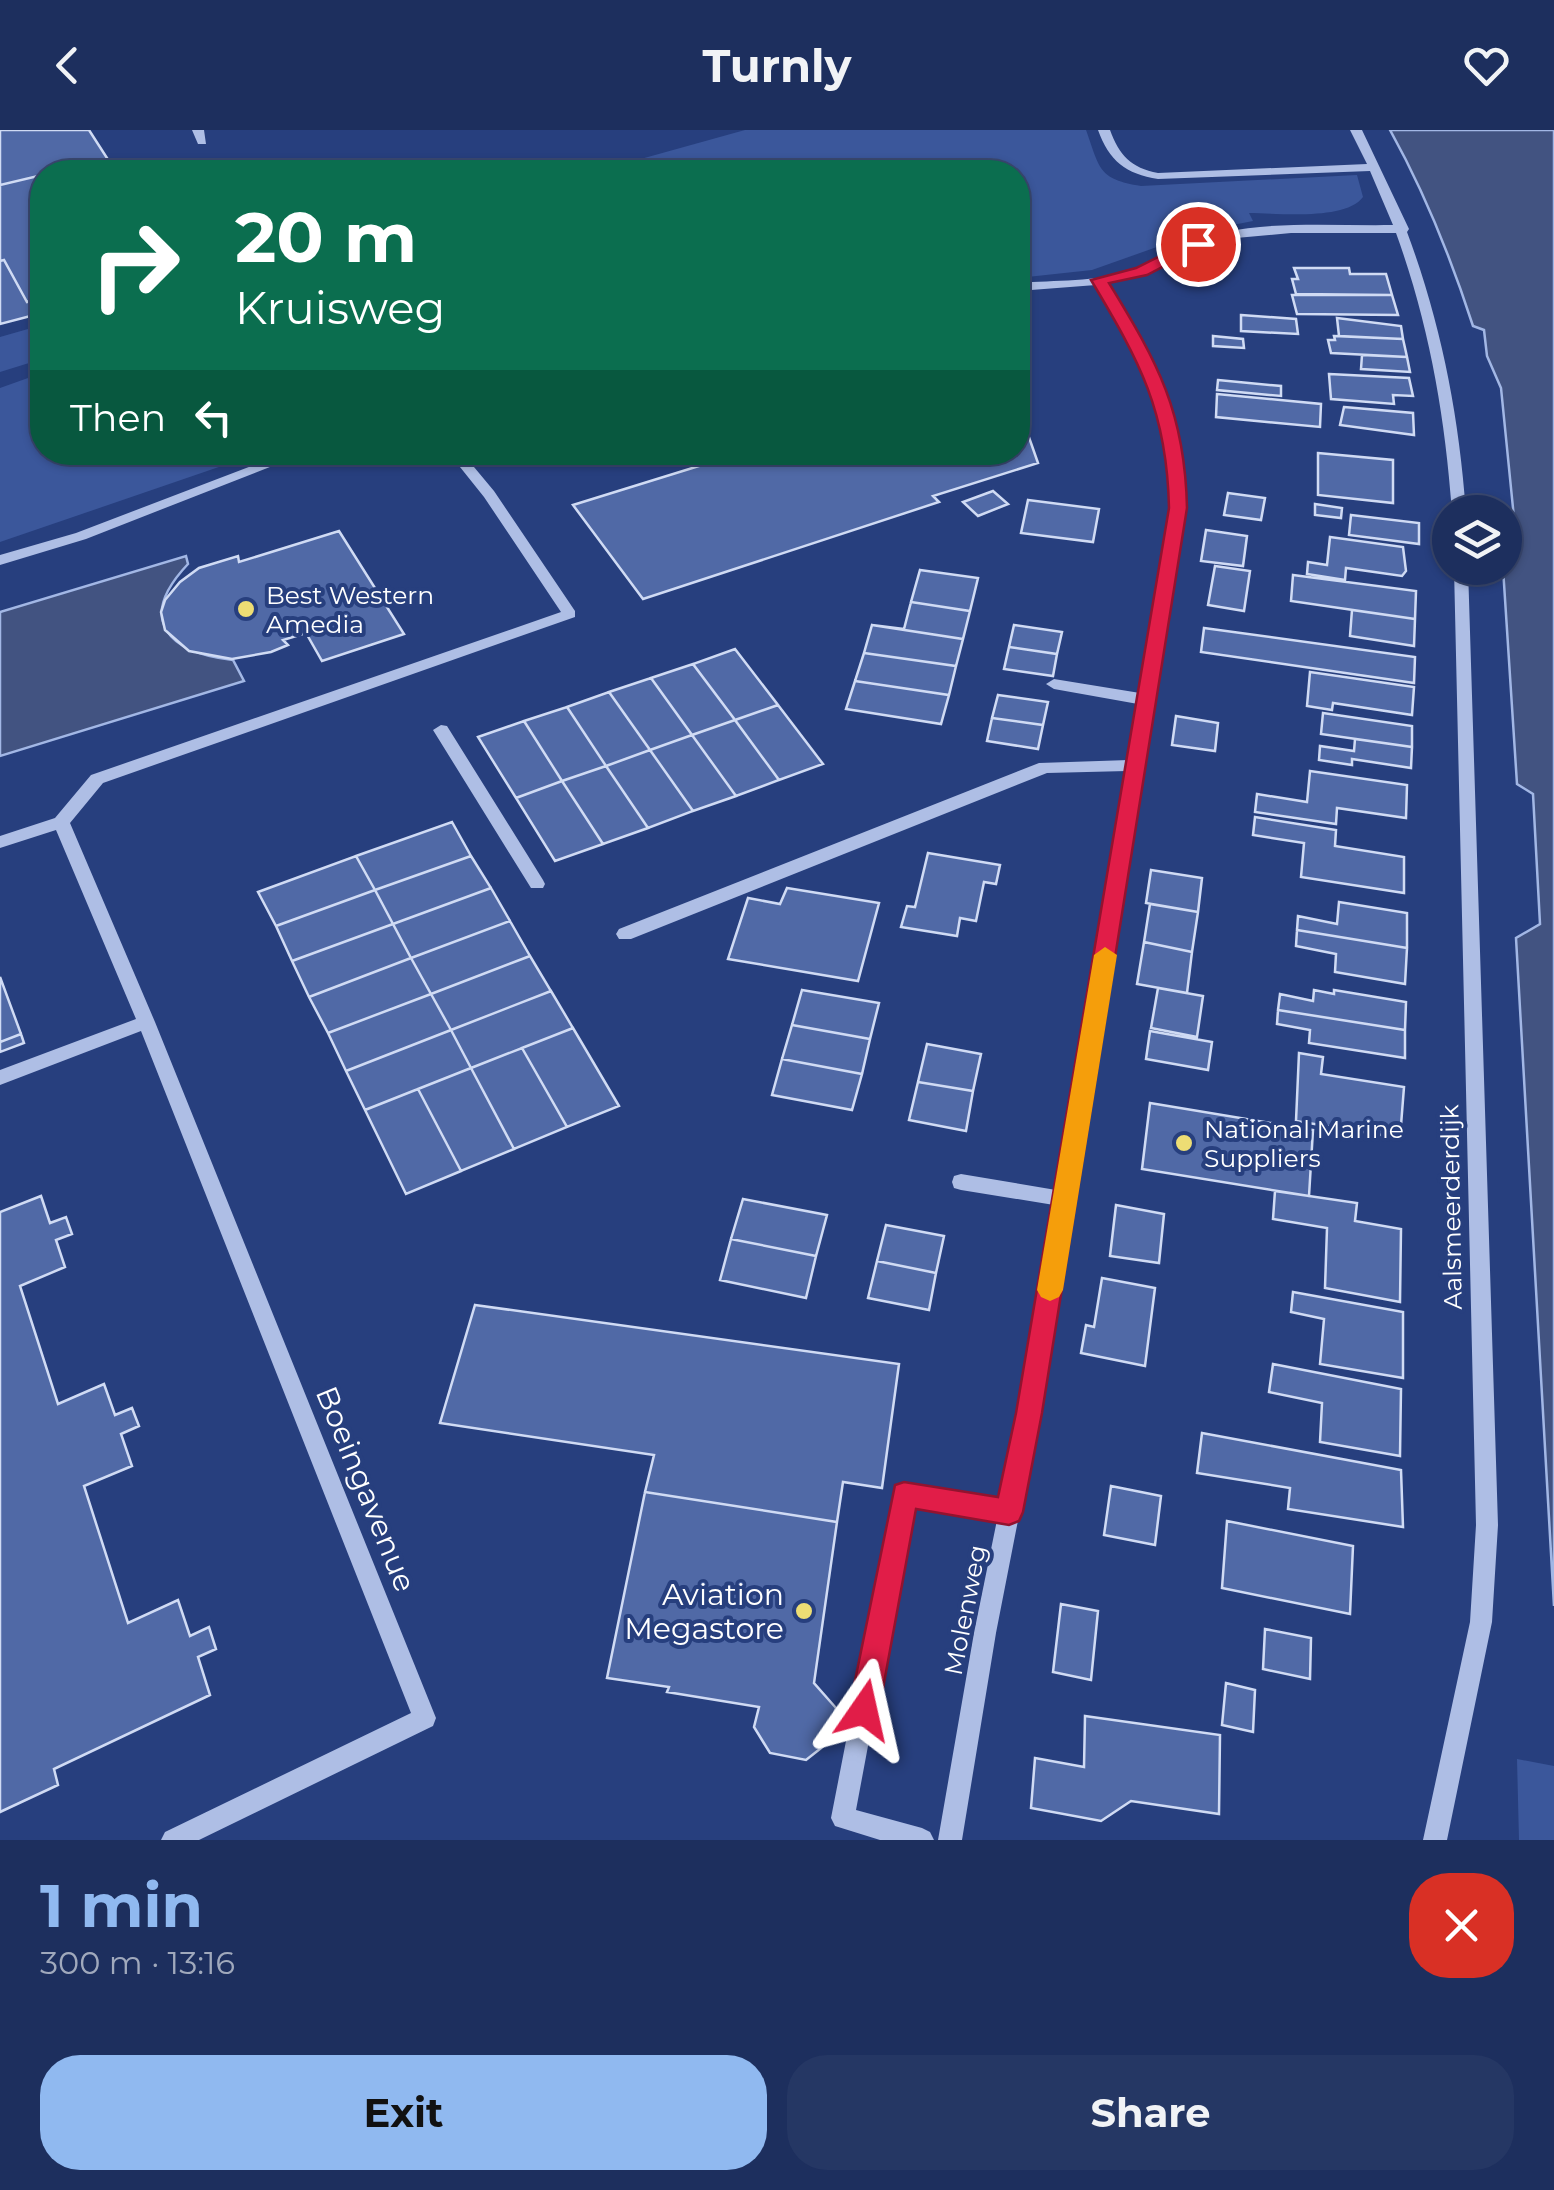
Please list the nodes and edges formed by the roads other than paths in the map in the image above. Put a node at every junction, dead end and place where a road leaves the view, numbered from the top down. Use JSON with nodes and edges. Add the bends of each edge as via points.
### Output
{"nodes":[{"id":1,"x":1104,"y":130,"type":"edge"},
{"id":2,"x":1356,"y":130,"type":"edge"},
{"id":3,"x":1375,"y":167,"type":"junction"},
{"id":4,"x":1403,"y":229,"type":"junction"},
{"id":5,"x":1099,"y":280,"type":"junction"},
{"id":6,"x":1030,"y":285,"type":"edge"},
{"id":7,"x":268,"y":465,"type":"edge"},
{"id":8,"x":465,"y":465,"type":"edge"},
{"id":9,"x":1456,"y":495,"type":"edge"},
{"id":10,"x":0,"y":560,"type":"edge"},
{"id":11,"x":1461,"y":585,"type":"edge"},
{"id":12,"x":1054,"y":684,"type":"dead end"},
{"id":13,"x":1148,"y":700,"type":"junction"},
{"id":14,"x":441,"y":730,"type":"dead end"},
{"id":15,"x":1137,"y":765,"type":"junction"},
{"id":16,"x":61,"y":822,"type":"junction"},
{"id":17,"x":0,"y":842,"type":"edge"},
{"id":18,"x":537,"y":884,"type":"dead end"},
{"id":19,"x":625,"y":934,"type":"dead end"},
{"id":20,"x":146,"y":1022,"type":"junction"},
{"id":21,"x":0,"y":1078,"type":"edge"},
{"id":22,"x":961,"y":1182,"type":"dead end"},
{"id":23,"x":1065,"y":1198,"type":"junction"},
{"id":24,"x":1009,"y":1512,"type":"junction"},
{"id":25,"x":173,"y":1840,"type":"edge"},
{"id":26,"x":922,"y":1840,"type":"edge"},
{"id":27,"x":950,"y":1840,"type":"edge"},
{"id":28,"x":1435,"y":1840,"type":"edge"}],
"edges":[{"from":1,"to":3,"type":"street","via":[[1121,163],[1158,176]]},
{"from":2,"to":3,"type":"street"},
{"from":3,"to":4,"type":"street"},
{"from":4,"to":5,"type":"street","via":[[1220,235],[1141,271]]},
{"from":4,"to":9,"type":"street","via":[[1444,373]]},
{"from":5,"to":6,"type":"street"},
{"from":5,"to":13,"type":"street","name":"Molenweg","via":[[1145,355],[1177,462],[1178,508]]},
{"from":7,"to":10,"type":"street"},
{"from":8,"to":16,"type":"street","via":[[570,614],[97,780]]},
{"from":11,"to":28,"type":"street","name":"Aalsmeerderdijk","via":[[1486,1525],[1480,1622]]},
{"from":12,"to":13,"type":"street"},
{"from":13,"to":15,"type":"street","name":"Molenweg"},
{"from":14,"to":18,"type":"street"},
{"from":15,"to":19,"type":"street","via":[[1045,767]]},
{"from":15,"to":23,"type":"street","name":"Molenweg"},
{"from":16,"to":17,"type":"street"},
{"from":16,"to":20,"type":"street","name":"Boeingavenue"},
{"from":20,"to":21,"type":"street"},
{"from":20,"to":25,"type":"street","name":"Boeingavenue","via":[[426,1718]]},
{"from":22,"to":23,"type":"street"},
{"from":23,"to":24,"type":"street","name":"Molenweg"},
{"from":24,"to":26,"type":"street","via":[[904,1494],[843,1818]]},
{"from":24,"to":27,"type":"street","name":"Molenweg"}]}
